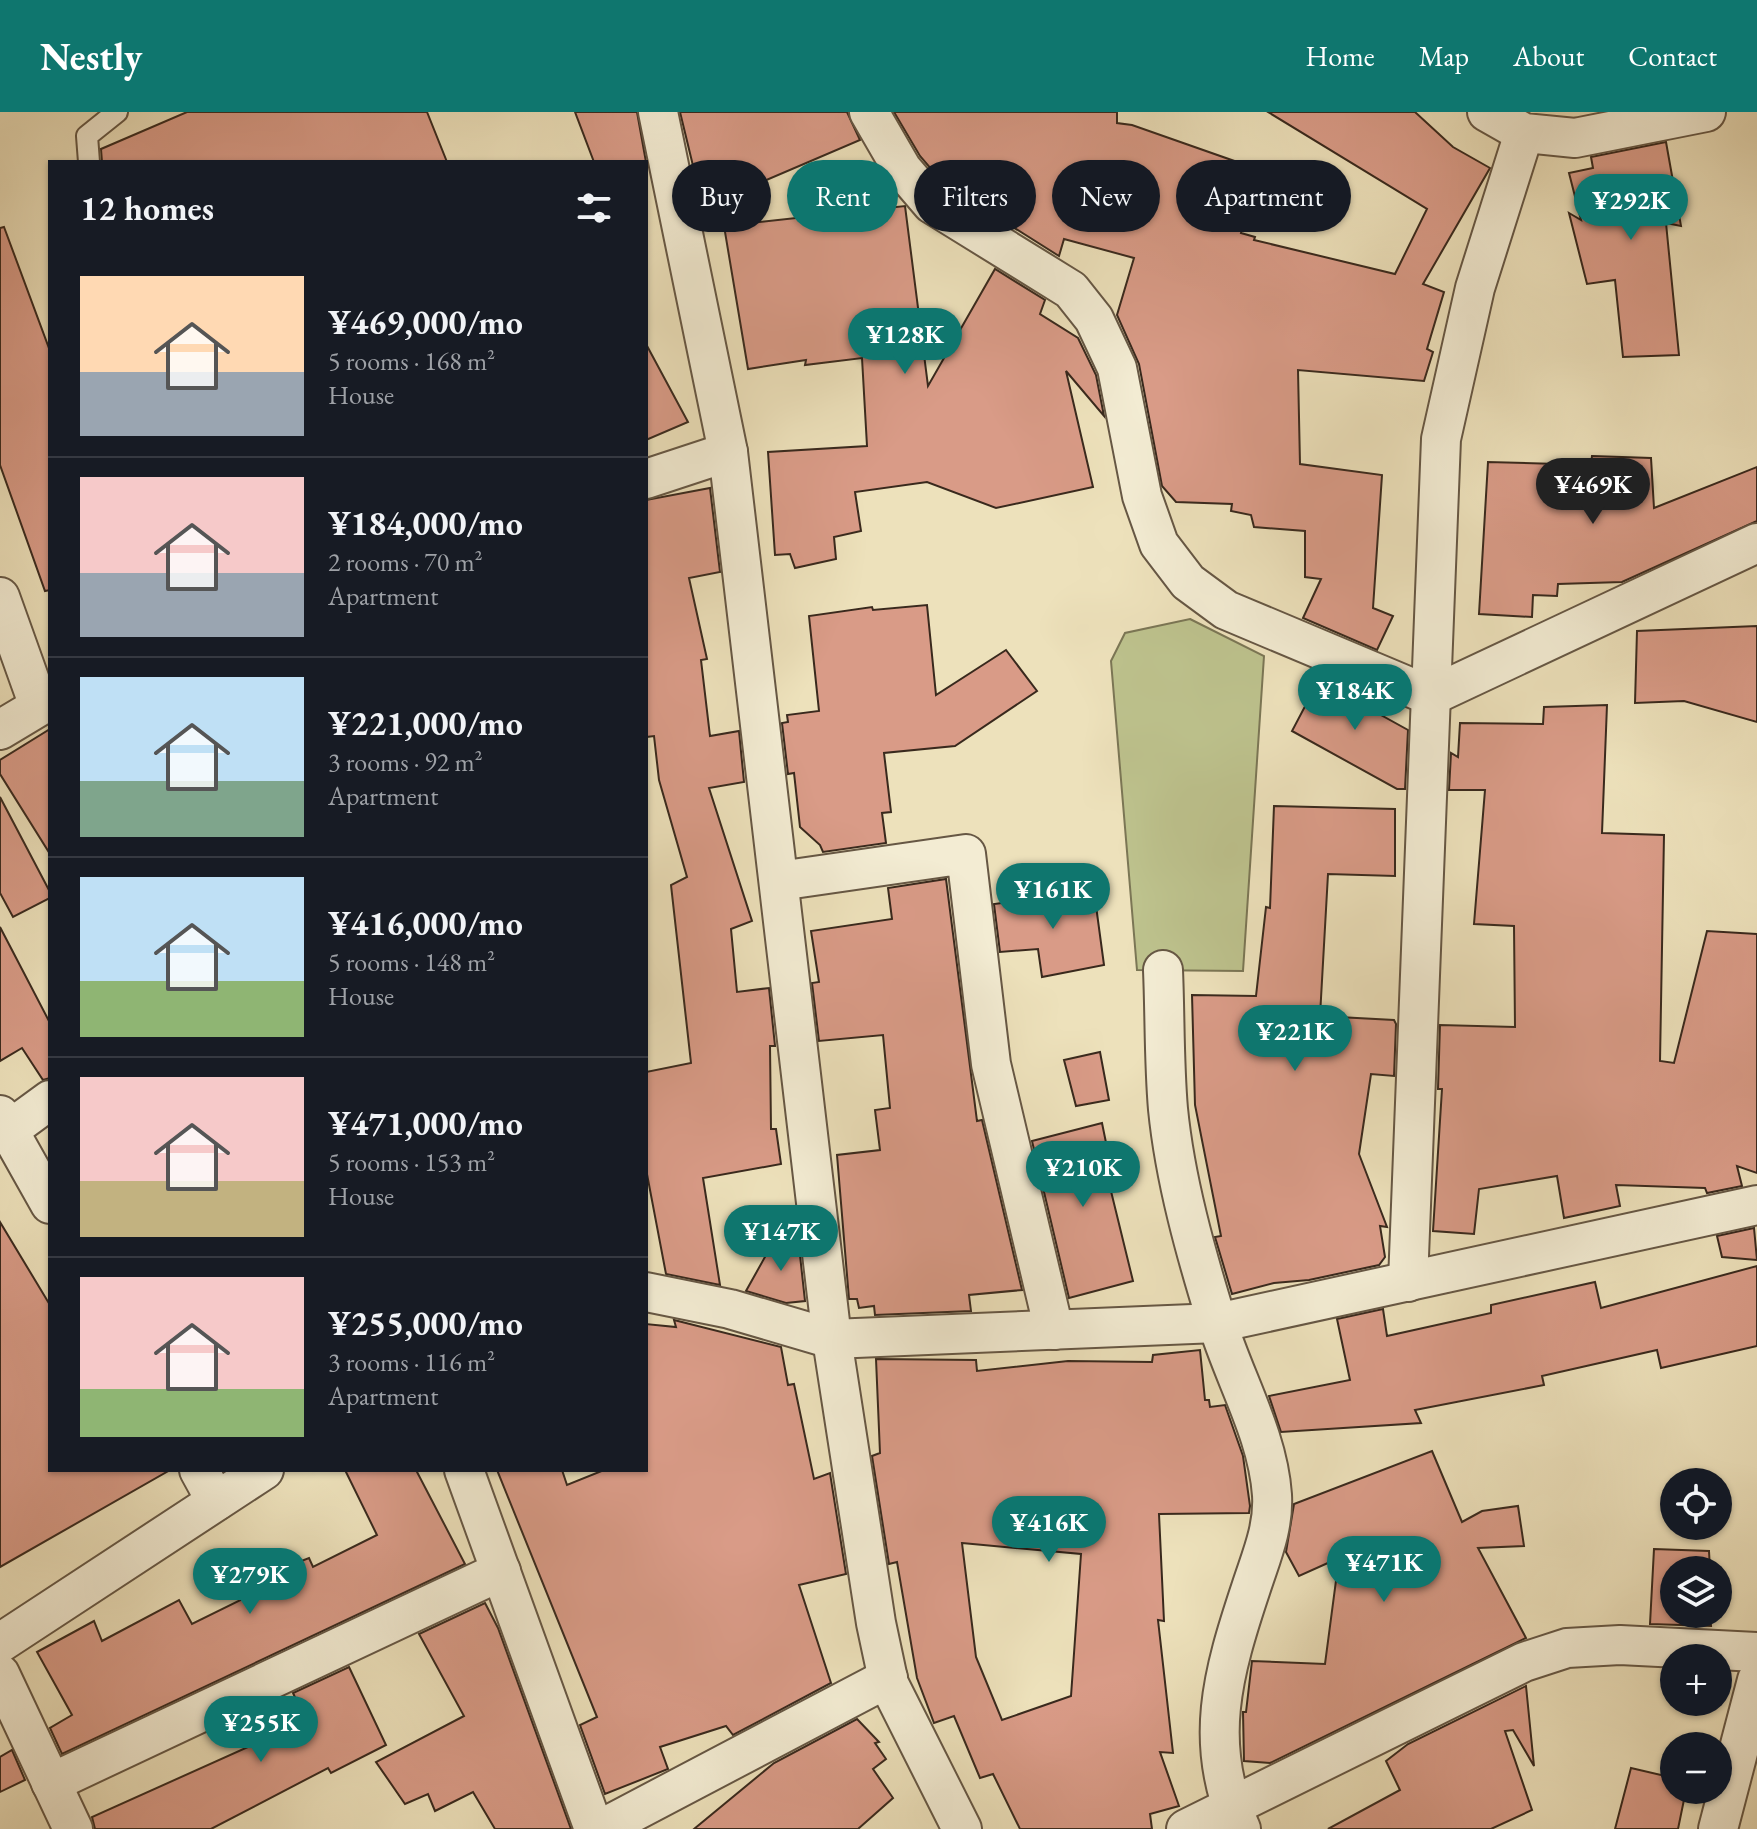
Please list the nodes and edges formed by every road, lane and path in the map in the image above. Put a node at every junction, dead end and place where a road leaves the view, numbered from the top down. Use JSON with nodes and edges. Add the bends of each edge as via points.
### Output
{"nodes":[{"id":1,"x":117,"y":112,"type":"edge"},
{"id":2,"x":658,"y":112,"type":"edge"},
{"id":3,"x":869,"y":112,"type":"edge"},
{"id":4,"x":1487,"y":112,"type":"edge"},
{"id":5,"x":1706,"y":112,"type":"edge"},
{"id":6,"x":1524,"y":133,"type":"junction"},
{"id":7,"x":89,"y":160,"type":"edge"},
{"id":8,"x":728,"y":452,"type":"junction"},
{"id":9,"x":648,"y":478,"type":"edge"},
{"id":10,"x":1757,"y":543,"type":"edge"},
{"id":11,"x":0,"y":597,"type":"edge"},
{"id":12,"x":1431,"y":696,"type":"junction"},
{"id":13,"x":45,"y":703,"type":"edge"},
{"id":14,"x":0,"y":730,"type":"edge"},
{"id":15,"x":779,"y":881,"type":"junction"},
{"id":16,"x":1163,"y":970,"type":"dead end"},
{"id":17,"x":48,"y":1101,"type":"edge"},
{"id":18,"x":4,"y":1123,"type":"edge"},
{"id":19,"x":48,"y":1200,"type":"edge"},
{"id":20,"x":1757,"y":1205,"type":"edge"},
{"id":21,"x":1408,"y":1282,"type":"junction"},
{"id":22,"x":648,"y":1292,"type":"edge"},
{"id":23,"x":1217,"y":1323,"type":"junction"},
{"id":24,"x":1054,"y":1330,"type":"junction"},
{"id":25,"x":832,"y":1339,"type":"junction"},
{"id":26,"x":257,"y":1472,"type":"edge"},
{"id":27,"x":465,"y":1472,"type":"edge"},
{"id":28,"x":207,"y":1486,"type":"edge"},
{"id":29,"x":501,"y":1571,"type":"junction"},
{"id":30,"x":0,"y":1643,"type":"edge"},
{"id":31,"x":1757,"y":1652,"type":"edge"},
{"id":32,"x":0,"y":1674,"type":"edge"},
{"id":33,"x":888,"y":1678,"type":"junction"},
{"id":34,"x":1757,"y":1680,"type":"edge"},
{"id":35,"x":51,"y":1783,"type":"junction"},
{"id":36,"x":1235,"y":1817,"type":"edge"},
{"id":37,"x":958,"y":1827,"type":"edge"},
{"id":38,"x":73,"y":1829,"type":"edge"},
{"id":39,"x":594,"y":1829,"type":"edge"},
{"id":40,"x":601,"y":1829,"type":"edge"},
{"id":41,"x":1186,"y":1829,"type":"edge"},
{"id":42,"x":1718,"y":1829,"type":"edge"}],
"edges":[{"from":1,"to":7,"type":"lane","via":[[87,136]]},
{"from":2,"to":8,"type":"street"},
{"from":3,"to":12,"type":"street","via":[[902,169],[932,204],[1071,290],[1094,319],[1117,368],[1142,496],[1159,544],[1188,582],[1226,610]]},
{"from":4,"to":6,"type":"street"},
{"from":5,"to":6,"type":"street","via":[[1575,138]]},
{"from":6,"to":12,"type":"street","via":[[1475,288],[1441,439]]},
{"from":8,"to":9,"type":"street"},
{"from":8,"to":15,"type":"street"},
{"from":10,"to":12,"type":"street"},
{"from":11,"to":13,"type":"street"},
{"from":12,"to":21,"type":"street"},
{"from":13,"to":14,"type":"street"},
{"from":15,"to":24,"type":"street","via":[[966,854],[991,1064]]},
{"from":15,"to":25,"type":"street"},
{"from":16,"to":23,"type":"street","via":[[1168,1111]]},
{"from":17,"to":18,"type":"street"},
{"from":18,"to":19,"type":"street"},
{"from":20,"to":21,"type":"street"},
{"from":21,"to":23,"type":"street"},
{"from":22,"to":25,"type":"street","via":[[730,1309]]},
{"from":23,"to":24,"type":"street"},
{"from":23,"to":36,"type":"street","via":[[1262,1447],[1272,1494],[1270,1530],[1219,1697],[1220,1747]]},
{"from":24,"to":25,"type":"street"},
{"from":25,"to":33,"type":"street"},
{"from":26,"to":28,"type":"street"},
{"from":27,"to":29,"type":"street"},
{"from":28,"to":30,"type":"street"},
{"from":29,"to":35,"type":"street"},
{"from":29,"to":39,"type":"street"},
{"from":31,"to":36,"type":"street","via":[[1620,1645],[1567,1648],[1524,1662]]},
{"from":32,"to":35,"type":"street"},
{"from":33,"to":37,"type":"street"},
{"from":33,"to":40,"type":"street"},
{"from":34,"to":42,"type":"street"},
{"from":35,"to":38,"type":"street"},
{"from":36,"to":41,"type":"street"}]}
